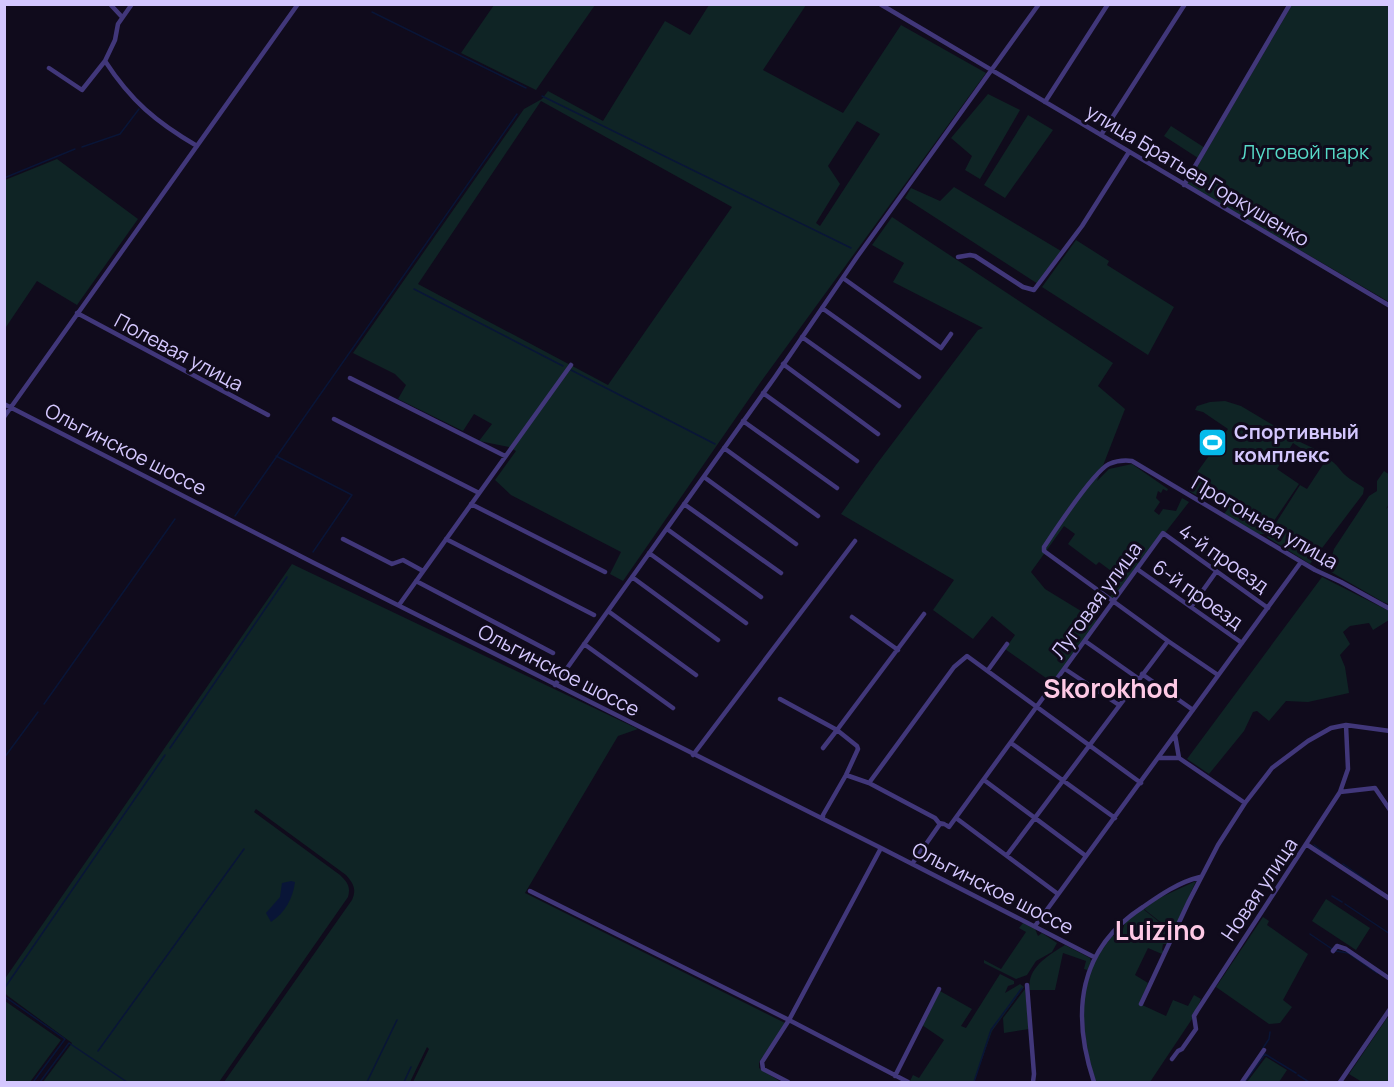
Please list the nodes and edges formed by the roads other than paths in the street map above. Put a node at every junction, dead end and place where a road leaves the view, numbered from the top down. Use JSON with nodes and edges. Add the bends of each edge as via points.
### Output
{"nodes":[{"id":1,"x":110,"y":4,"type":"edge"},
{"id":2,"x":132,"y":4,"type":"edge"},
{"id":3,"x":298,"y":4,"type":"edge"},
{"id":4,"x":880,"y":4,"type":"edge"},
{"id":5,"x":1039,"y":4,"type":"edge"},
{"id":6,"x":1108,"y":4,"type":"edge"},
{"id":7,"x":1185,"y":4,"type":"edge"},
{"id":8,"x":1290,"y":4,"type":"edge"},
{"id":9,"x":122,"y":17,"type":"junction"},
{"id":10,"x":105,"y":61,"type":"junction"},
{"id":11,"x":49,"y":68,"type":"dead end"},
{"id":12,"x":991,"y":69,"type":"junction"},
{"id":13,"x":1046,"y":102,"type":"junction"},
{"id":14,"x":1101,"y":135,"type":"junction"},
{"id":15,"x":197,"y":146,"type":"junction"},
{"id":16,"x":1129,"y":152,"type":"junction"},
{"id":17,"x":1184,"y":184,"type":"junction"},
{"id":18,"x":958,"y":257,"type":"dead end"},
{"id":19,"x":843,"y":278,"type":"junction"},
{"id":20,"x":1389,"y":306,"type":"edge"},
{"id":21,"x":822,"y":308,"type":"junction"},
{"id":22,"x":77,"y":313,"type":"junction"},
{"id":23,"x":951,"y":334,"type":"dead end"},
{"id":24,"x":802,"y":337,"type":"junction"},
{"id":25,"x":783,"y":364,"type":"junction"},
{"id":26,"x":571,"y":365,"type":"dead end"},
{"id":27,"x":919,"y":377,"type":"dead end"},
{"id":28,"x":350,"y":378,"type":"dead end"},
{"id":29,"x":763,"y":393,"type":"junction"},
{"id":30,"x":4,"y":404,"type":"edge"},
{"id":31,"x":899,"y":406,"type":"dead end"},
{"id":32,"x":11,"y":407,"type":"junction"},
{"id":33,"x":268,"y":415,"type":"dead end"},
{"id":34,"x":4,"y":417,"type":"edge"},
{"id":35,"x":333,"y":419,"type":"dead end"},
{"id":36,"x":743,"y":421,"type":"junction"},
{"id":37,"x":878,"y":434,"type":"dead end"},
{"id":38,"x":724,"y":448,"type":"junction"},
{"id":39,"x":505,"y":456,"type":"junction"},
{"id":40,"x":857,"y":461,"type":"dead end"},
{"id":41,"x":704,"y":477,"type":"junction"},
{"id":42,"x":837,"y":488,"type":"dead end"},
{"id":43,"x":479,"y":493,"type":"junction"},
{"id":44,"x":471,"y":504,"type":"junction"},
{"id":45,"x":684,"y":504,"type":"junction"},
{"id":46,"x":818,"y":516,"type":"dead end"},
{"id":47,"x":667,"y":529,"type":"junction"},
{"id":48,"x":1163,"y":532,"type":"joint"},
{"id":49,"x":343,"y":538,"type":"dead end"},
{"id":50,"x":446,"y":539,"type":"junction"},
{"id":51,"x":855,"y":541,"type":"dead end"},
{"id":52,"x":796,"y":544,"type":"dead end"},
{"id":53,"x":649,"y":553,"type":"junction"},
{"id":54,"x":1301,"y":562,"type":"junction"},
{"id":55,"x":1137,"y":569,"type":"junction"},
{"id":56,"x":423,"y":571,"type":"junction"},
{"id":57,"x":605,"y":572,"type":"dead end"},
{"id":58,"x":1216,"y":572,"type":"junction"},
{"id":59,"x":781,"y":573,"type":"dead end"},
{"id":60,"x":632,"y":578,"type":"junction"},
{"id":61,"x":416,"y":581,"type":"junction"},
{"id":62,"x":761,"y":597,"type":"dead end"},
{"id":63,"x":1114,"y":601,"type":"junction"},
{"id":64,"x":399,"y":605,"type":"junction"},
{"id":65,"x":1191,"y":607,"type":"junction"},
{"id":66,"x":1268,"y":608,"type":"junction"},
{"id":67,"x":1389,"y":609,"type":"edge"},
{"id":68,"x":608,"y":610,"type":"junction"},
{"id":69,"x":924,"y":614,"type":"dead end"},
{"id":70,"x":594,"y":615,"type":"dead end"},
{"id":71,"x":852,"y":617,"type":"dead end"},
{"id":72,"x":746,"y":622,"type":"dead end"},
{"id":73,"x":718,"y":640,"type":"dead end"},
{"id":74,"x":1085,"y":641,"type":"junction"},
{"id":75,"x":1168,"y":641,"type":"junction"},
{"id":76,"x":1242,"y":643,"type":"junction"},
{"id":77,"x":584,"y":644,"type":"junction"},
{"id":78,"x":1008,"y":644,"type":"dead end"},
{"id":79,"x":898,"y":650,"type":"junction"},
{"id":80,"x":553,"y":653,"type":"dead end"},
{"id":81,"x":1065,"y":669,"type":"junction"},
{"id":82,"x":988,"y":670,"type":"junction"},
{"id":83,"x":696,"y":675,"type":"dead end"},
{"id":84,"x":1218,"y":675,"type":"junction"},
{"id":85,"x":1140,"y":677,"type":"junction"},
{"id":86,"x":555,"y":685,"type":"junction"},
{"id":87,"x":780,"y":699,"type":"dead end"},
{"id":88,"x":1119,"y":705,"type":"junction"},
{"id":89,"x":1038,"y":707,"type":"junction"},
{"id":90,"x":673,"y":708,"type":"dead end"},
{"id":91,"x":1193,"y":710,"type":"junction"},
{"id":92,"x":1346,"y":725,"type":"junction"},
{"id":93,"x":837,"y":730,"type":"junction"},
{"id":94,"x":1389,"y":731,"type":"edge"},
{"id":95,"x":1175,"y":735,"type":"junction"},
{"id":96,"x":1011,"y":743,"type":"junction"},
{"id":97,"x":1088,"y":746,"type":"junction"},
{"id":98,"x":823,"y":748,"type":"dead end"},
{"id":99,"x":693,"y":755,"type":"junction"},
{"id":100,"x":1159,"y":758,"type":"junction"},
{"id":101,"x":1179,"y":758,"type":"junction"},
{"id":102,"x":846,"y":775,"type":"junction"},
{"id":103,"x":984,"y":780,"type":"junction"},
{"id":104,"x":1063,"y":782,"type":"junction"},
{"id":105,"x":869,"y":783,"type":"junction"},
{"id":106,"x":1141,"y":783,"type":"junction"},
{"id":107,"x":1340,"y":792,"type":"junction"},
{"id":108,"x":1245,"y":803,"type":"junction"},
{"id":109,"x":1389,"y":810,"type":"edge"},
{"id":110,"x":956,"y":818,"type":"junction"},
{"id":111,"x":1035,"y":818,"type":"junction"},
{"id":112,"x":1115,"y":818,"type":"junction"},
{"id":113,"x":823,"y":819,"type":"junction"},
{"id":114,"x":945,"y":824,"type":"junction"},
{"id":115,"x":1306,"y":844,"type":"junction"},
{"id":116,"x":881,"y":848,"type":"junction"},
{"id":117,"x":1007,"y":855,"type":"junction"},
{"id":118,"x":1086,"y":856,"type":"junction"},
{"id":119,"x":912,"y":864,"type":"junction"},
{"id":120,"x":1200,"y":877,"type":"junction"},
{"id":121,"x":530,"y":891,"type":"dead end"},
{"id":122,"x":1058,"y":894,"type":"junction"},
{"id":123,"x":1389,"y":899,"type":"edge"},
{"id":124,"x":1035,"y":926,"type":"junction"},
{"id":125,"x":1333,"y":951,"type":"dead end"},
{"id":126,"x":1094,"y":957,"type":"junction"},
{"id":127,"x":1389,"y":979,"type":"edge"},
{"id":128,"x":1027,"y":985,"type":"dead end"},
{"id":129,"x":939,"y":989,"type":"dead end"},
{"id":130,"x":1141,"y":1004,"type":"dead end"},
{"id":131,"x":1389,"y":1009,"type":"edge"},
{"id":132,"x":789,"y":1020,"type":"junction"},
{"id":133,"x":1264,"y":1050,"type":"dead end"},
{"id":134,"x":1172,"y":1059,"type":"dead end"},
{"id":135,"x":895,"y":1076,"type":"junction"},
{"id":136,"x":788,"y":1083,"type":"edge"},
{"id":137,"x":908,"y":1083,"type":"edge"},
{"id":138,"x":1033,"y":1083,"type":"edge"},
{"id":139,"x":1094,"y":1083,"type":"edge"},
{"id":140,"x":1242,"y":1083,"type":"edge"},
{"id":141,"x":1340,"y":1083,"type":"edge"}],
"edges":[{"from":1,"to":9,"type":"street"},
{"from":2,"to":9,"type":"street"},
{"from":3,"to":15,"type":"street"},
{"from":4,"to":12,"type":"street","name":"улица Братьев Горкушенко"},
{"from":5,"to":12,"type":"street"},
{"from":6,"to":13,"type":"street"},
{"from":7,"to":14,"type":"street"},
{"from":8,"to":17,"type":"street"},
{"from":9,"to":10,"type":"street"},
{"from":10,"to":11,"type":"street","via":[[82,90]]},
{"from":10,"to":15,"type":"street","via":[[144,110]]},
{"from":12,"to":13,"type":"street","name":"улица Братьев Горкушенко"},
{"from":12,"to":19,"type":"street"},
{"from":13,"to":14,"type":"street","name":"улица Братьев Горкушенко"},
{"from":14,"to":16,"type":"street","name":"улица Братьев Горкушенко"},
{"from":15,"to":22,"type":"street"},
{"from":16,"to":17,"type":"street","name":"улица Братьев Горкушенко"},
{"from":16,"to":18,"type":"street","via":[[1082,226],[1034,290],[975,256]]},
{"from":17,"to":20,"type":"street","name":"улица Братьев Горкушенко"},
{"from":19,"to":21,"type":"street"},
{"from":19,"to":23,"type":"street","via":[[941,348]]},
{"from":21,"to":24,"type":"street"},
{"from":21,"to":27,"type":"street"},
{"from":22,"to":32,"type":"street"},
{"from":22,"to":33,"type":"street","name":"Полевая улица"},
{"from":24,"to":25,"type":"street"},
{"from":24,"to":31,"type":"street"},
{"from":25,"to":29,"type":"street"},
{"from":25,"to":37,"type":"street"},
{"from":26,"to":39,"type":"street"},
{"from":28,"to":39,"type":"street"},
{"from":29,"to":36,"type":"street"},
{"from":29,"to":40,"type":"street"},
{"from":30,"to":32,"type":"street","name":"Ольгинское шоссе"},
{"from":32,"to":34,"type":"street"},
{"from":32,"to":64,"type":"street","name":"Ольгинское шоссе"},
{"from":35,"to":43,"type":"street"},
{"from":36,"to":38,"type":"street"},
{"from":36,"to":42,"type":"street"},
{"from":38,"to":41,"type":"street"},
{"from":38,"to":46,"type":"street"},
{"from":39,"to":43,"type":"street"},
{"from":41,"to":45,"type":"street"},
{"from":41,"to":52,"type":"street"},
{"from":43,"to":44,"type":"street"},
{"from":44,"to":50,"type":"street"},
{"from":44,"to":57,"type":"street"},
{"from":45,"to":47,"type":"street"},
{"from":45,"to":59,"type":"street"},
{"from":47,"to":53,"type":"street"},
{"from":47,"to":62,"type":"street"},
{"from":48,"to":55,"type":"street","name":"Луговая улица"},
{"from":48,"to":58,"type":"street","name":"4-й проезд"},
{"from":49,"to":56,"type":"street","via":[[392,564],[403,560]]},
{"from":50,"to":56,"type":"street"},
{"from":50,"to":70,"type":"street"},
{"from":51,"to":99,"type":"street"},
{"from":53,"to":60,"type":"street"},
{"from":53,"to":72,"type":"street"},
{"from":54,"to":63,"type":"street","name":"Прогонная улица","via":[[1126,460],[1099,471],[1044,547],[1044,551]]},
{"from":54,"to":66,"type":"street"},
{"from":54,"to":67,"type":"street","name":"Прогонная улица"},
{"from":55,"to":63,"type":"street","name":"Луговая улица"},
{"from":55,"to":65,"type":"street","name":"6-й проезд"},
{"from":56,"to":61,"type":"street"},
{"from":58,"to":65,"type":"street"},
{"from":58,"to":66,"type":"street","name":"4-й проезд"},
{"from":60,"to":68,"type":"street"},
{"from":60,"to":73,"type":"street"},
{"from":61,"to":64,"type":"street"},
{"from":61,"to":80,"type":"street"},
{"from":63,"to":74,"type":"street","name":"Луговая улица"},
{"from":63,"to":75,"type":"street"},
{"from":64,"to":86,"type":"street","name":"Ольгинское шоссе"},
{"from":65,"to":76,"type":"street","name":"6-й проезд"},
{"from":66,"to":76,"type":"street"},
{"from":68,"to":77,"type":"street"},
{"from":68,"to":83,"type":"street"},
{"from":69,"to":79,"type":"street"},
{"from":71,"to":79,"type":"street"},
{"from":74,"to":81,"type":"street","name":"Луговая улица"},
{"from":74,"to":85,"type":"street"},
{"from":75,"to":84,"type":"street"},
{"from":75,"to":85,"type":"street"},
{"from":76,"to":84,"type":"street"},
{"from":77,"to":86,"type":"street"},
{"from":77,"to":90,"type":"street"},
{"from":78,"to":82,"type":"street"},
{"from":79,"to":93,"type":"street"},
{"from":81,"to":88,"type":"street"},
{"from":81,"to":89,"type":"street","name":"Луговая улица"},
{"from":82,"to":89,"type":"street"},
{"from":82,"to":105,"type":"street","via":[[970,657],[963,658]]},
{"from":84,"to":91,"type":"street"},
{"from":85,"to":88,"type":"street"},
{"from":85,"to":91,"type":"street"},
{"from":86,"to":99,"type":"street","name":"Ольгинское шоссе"},
{"from":87,"to":93,"type":"street"},
{"from":88,"to":97,"type":"street"},
{"from":89,"to":96,"type":"street","name":"Луговая улица"},
{"from":89,"to":97,"type":"street"},
{"from":91,"to":95,"type":"street"},
{"from":92,"to":94,"type":"street"},
{"from":92,"to":107,"type":"street","name":"Новая улица","via":[[1348,769]]},
{"from":92,"to":108,"type":"street","via":[[1323,732],[1281,761]]},
{"from":93,"to":98,"type":"street"},
{"from":93,"to":102,"type":"street","via":[[858,749]]},
{"from":95,"to":100,"type":"street"},
{"from":95,"to":101,"type":"street"},
{"from":96,"to":103,"type":"street","name":"Луговая улица"},
{"from":96,"to":104,"type":"street"},
{"from":97,"to":104,"type":"street"},
{"from":97,"to":106,"type":"street"},
{"from":99,"to":113,"type":"street","name":"Ольгинское шоссе"},
{"from":100,"to":101,"type":"street"},
{"from":100,"to":106,"type":"street"},
{"from":101,"to":108,"type":"street"},
{"from":102,"to":105,"type":"street"},
{"from":102,"to":113,"type":"street"},
{"from":103,"to":110,"type":"street","name":"Луговая улица"},
{"from":103,"to":111,"type":"street"},
{"from":104,"to":111,"type":"street"},
{"from":104,"to":112,"type":"street"},
{"from":105,"to":114,"type":"street"},
{"from":106,"to":112,"type":"street"},
{"from":107,"to":109,"type":"street","via":[[1375,788]]},
{"from":107,"to":115,"type":"street","name":"Новая улица"},
{"from":108,"to":120,"type":"street"},
{"from":110,"to":114,"type":"street","name":"Луговая улица","via":[[950,827]]},
{"from":110,"to":117,"type":"street"},
{"from":111,"to":117,"type":"street"},
{"from":111,"to":118,"type":"street"},
{"from":112,"to":118,"type":"street"},
{"from":113,"to":116,"type":"street","name":"Ольгинское шоссе"},
{"from":114,"to":119,"type":"street","name":"Луговая улица","via":[[940,824]]},
{"from":115,"to":123,"type":"street"},
{"from":115,"to":134,"type":"street","name":"Новая улица","via":[[1194,1016],[1196,1029]]},
{"from":116,"to":119,"type":"street","name":"Ольгинское шоссе"},
{"from":116,"to":132,"type":"street"},
{"from":117,"to":122,"type":"street"},
{"from":118,"to":122,"type":"street"},
{"from":119,"to":124,"type":"street","name":"Ольгинское шоссе"},
{"from":120,"to":126,"type":"street","via":[[1138,909],[1120,924]]},
{"from":120,"to":130,"type":"street"},
{"from":121,"to":132,"type":"street"},
{"from":122,"to":124,"type":"street"},
{"from":124,"to":126,"type":"street","name":"Ольгинское шоссе"},
{"from":125,"to":127,"type":"street","via":[[1337,946],[1346,949]]},
{"from":126,"to":139,"type":"street","via":[[1082,1008],[1083,1042]]},
{"from":128,"to":138,"type":"street"},
{"from":129,"to":135,"type":"street"},
{"from":131,"to":141,"type":"street"},
{"from":132,"to":135,"type":"street"},
{"from":132,"to":136,"type":"street","via":[[762,1065]]},
{"from":133,"to":140,"type":"street"},
{"from":135,"to":137,"type":"street"}]}
